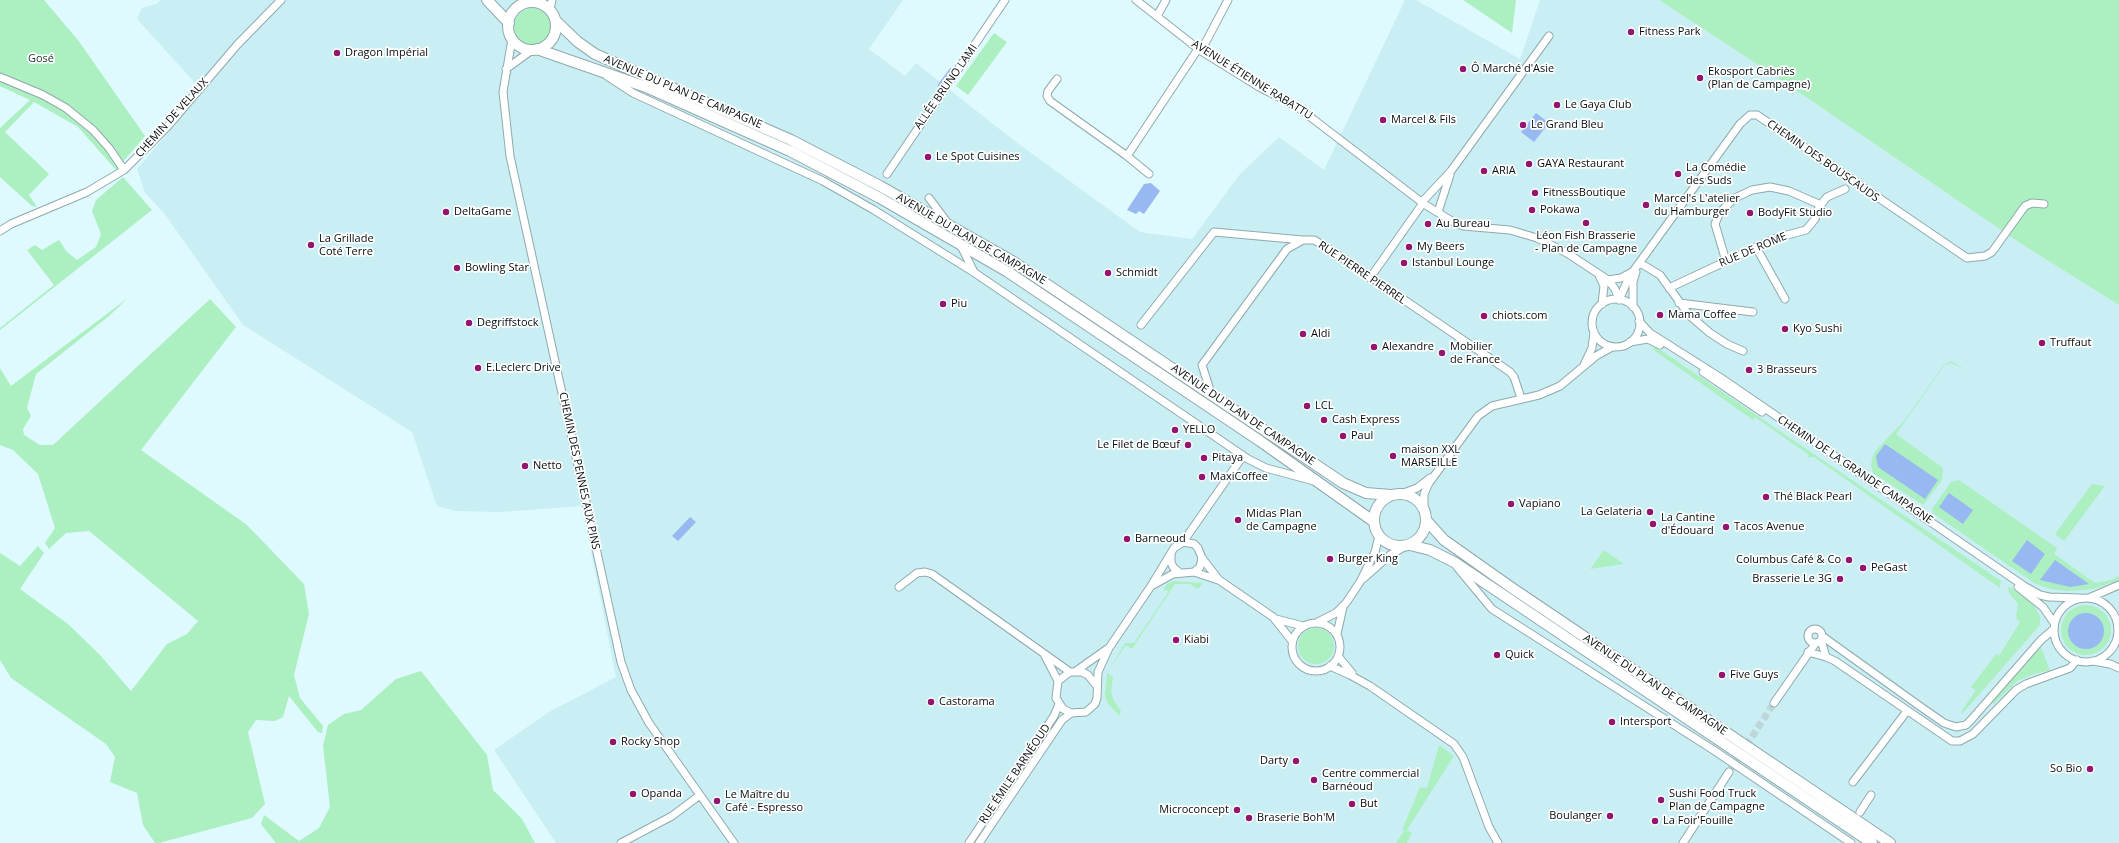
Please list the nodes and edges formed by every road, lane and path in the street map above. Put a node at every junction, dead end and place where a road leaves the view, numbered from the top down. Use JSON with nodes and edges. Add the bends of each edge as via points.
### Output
{"nodes":[{"id":1,"x":281,"y":0,"type":"edge"},
{"id":2,"x":486,"y":0,"type":"edge"},
{"id":3,"x":1005,"y":0,"type":"edge"},
{"id":4,"x":1136,"y":0,"type":"edge"},
{"id":5,"x":1166,"y":0,"type":"edge"},
{"id":6,"x":1228,"y":0,"type":"edge"},
{"id":7,"x":528,"y":1,"type":"edge"},
{"id":8,"x":551,"y":4,"type":"edge"},
{"id":9,"x":1157,"y":16,"type":"junction"},
{"id":10,"x":556,"y":21,"type":"junction"},
{"id":11,"x":509,"y":23,"type":"junction"},
{"id":12,"x":1549,"y":36,"type":"dead end"},
{"id":13,"x":512,"y":39,"type":"junction"},
{"id":14,"x":535,"y":50,"type":"junction"},
{"id":15,"x":1200,"y":50,"type":"junction"},
{"id":16,"x":593,"y":67,"type":"junction"},
{"id":17,"x":506,"y":69,"type":"junction"},
{"id":18,"x":0,"y":77,"type":"edge"},
{"id":19,"x":1056,"y":79,"type":"dead end"},
{"id":20,"x":1127,"y":156,"type":"junction"},
{"id":21,"x":124,"y":170,"type":"junction"},
{"id":22,"x":1451,"y":171,"type":"junction"},
{"id":23,"x":887,"y":174,"type":"dead end"},
{"id":24,"x":1149,"y":174,"type":"dead end"},
{"id":25,"x":1845,"y":189,"type":"dead end"},
{"id":26,"x":929,"y":198,"type":"dead end"},
{"id":27,"x":1423,"y":203,"type":"junction"},
{"id":28,"x":2044,"y":204,"type":"dead end"},
{"id":29,"x":1820,"y":205,"type":"junction"},
{"id":30,"x":1438,"y":212,"type":"junction"},
{"id":31,"x":949,"y":225,"type":"junction"},
{"id":32,"x":0,"y":231,"type":"edge"},
{"id":33,"x":1303,"y":240,"type":"junction"},
{"id":34,"x":959,"y":242,"type":"junction"},
{"id":35,"x":1756,"y":247,"type":"junction"},
{"id":36,"x":1726,"y":261,"type":"junction"},
{"id":37,"x":1639,"y":265,"type":"junction"},
{"id":38,"x":975,"y":273,"type":"junction"},
{"id":39,"x":1599,"y":275,"type":"junction"},
{"id":40,"x":1370,"y":278,"type":"junction"},
{"id":41,"x":1608,"y":280,"type":"junction"},
{"id":42,"x":1669,"y":288,"type":"junction"},
{"id":43,"x":1785,"y":299,"type":"dead end"},
{"id":44,"x":1619,"y":300,"type":"junction"},
{"id":45,"x":1679,"y":303,"type":"junction"},
{"id":46,"x":1602,"y":304,"type":"junction"},
{"id":47,"x":1633,"y":307,"type":"junction"},
{"id":48,"x":1753,"y":312,"type":"dead end"},
{"id":49,"x":1639,"y":321,"type":"junction"},
{"id":50,"x":1140,"y":325,"type":"dead end"},
{"id":51,"x":1594,"y":332,"type":"junction"},
{"id":52,"x":1630,"y":342,"type":"junction"},
{"id":53,"x":1612,"y":347,"type":"junction"},
{"id":54,"x":1743,"y":351,"type":"dead end"},
{"id":55,"x":1580,"y":370,"type":"junction"},
{"id":56,"x":1211,"y":393,"type":"junction"},
{"id":57,"x":1521,"y":398,"type":"junction"},
{"id":58,"x":1243,"y":456,"type":"junction"},
{"id":59,"x":1438,"y":469,"type":"junction"},
{"id":60,"x":1320,"y":482,"type":"junction"},
{"id":61,"x":1396,"y":495,"type":"junction"},
{"id":62,"x":1425,"y":515,"type":"junction"},
{"id":63,"x":1373,"y":521,"type":"junction"},
{"id":64,"x":1378,"y":536,"type":"junction"},
{"id":65,"x":1183,"y":542,"type":"junction"},
{"id":66,"x":1407,"y":546,"type":"junction"},
{"id":67,"x":1171,"y":552,"type":"junction"},
{"id":68,"x":1202,"y":558,"type":"junction"},
{"id":69,"x":1454,"y":562,"type":"junction"},
{"id":70,"x":1194,"y":572,"type":"junction"},
{"id":71,"x":1180,"y":573,"type":"junction"},
{"id":72,"x":1218,"y":580,"type":"junction"},
{"id":73,"x":1360,"y":582,"type":"junction"},
{"id":74,"x":2119,"y":584,"type":"edge"},
{"id":75,"x":1151,"y":586,"type":"junction"},
{"id":76,"x":899,"y":587,"type":"dead end"},
{"id":77,"x":2080,"y":598,"type":"junction"},
{"id":78,"x":2089,"y":598,"type":"junction"},
{"id":79,"x":1344,"y":606,"type":"junction"},
{"id":80,"x":1272,"y":617,"type":"junction"},
{"id":81,"x":2118,"y":618,"type":"edge"},
{"id":82,"x":1316,"y":622,"type":"junction"},
{"id":83,"x":1303,"y":626,"type":"junction"},
{"id":84,"x":2054,"y":626,"type":"junction"},
{"id":85,"x":1337,"y":634,"type":"junction"},
{"id":86,"x":1817,"y":640,"type":"junction"},
{"id":87,"x":1292,"y":641,"type":"junction"},
{"id":88,"x":2118,"y":643,"type":"edge"},
{"id":89,"x":1109,"y":648,"type":"junction"},
{"id":90,"x":1808,"y":652,"type":"junction"},
{"id":91,"x":1044,"y":654,"type":"junction"},
{"id":92,"x":1338,"y":656,"type":"junction"},
{"id":93,"x":1826,"y":657,"type":"junction"},
{"id":94,"x":2077,"y":660,"type":"junction"},
{"id":95,"x":2093,"y":661,"type":"junction"},
{"id":96,"x":1330,"y":666,"type":"junction"},
{"id":97,"x":2119,"y":668,"type":"edge"},
{"id":98,"x":1073,"y":672,"type":"junction"},
{"id":99,"x":1360,"y":680,"type":"junction"},
{"id":100,"x":1058,"y":681,"type":"junction"},
{"id":101,"x":1096,"y":684,"type":"junction"},
{"id":102,"x":1774,"y":703,"type":"tunnel mouth"},
{"id":103,"x":1059,"y":704,"type":"junction"},
{"id":104,"x":1907,"y":711,"type":"junction"},
{"id":105,"x":1071,"y":713,"type":"junction"},
{"id":106,"x":1729,"y":772,"type":"tunnel mouth"},
{"id":107,"x":1853,"y":782,"type":"dead end"},
{"id":108,"x":700,"y":795,"type":"junction"},
{"id":109,"x":1871,"y":795,"type":"dead end"},
{"id":110,"x":1860,"y":812,"type":"dead end"},
{"id":111,"x":621,"y":843,"type":"edge"},
{"id":112,"x":734,"y":843,"type":"edge"},
{"id":113,"x":969,"y":843,"type":"edge"},
{"id":114,"x":979,"y":843,"type":"edge"},
{"id":115,"x":1498,"y":843,"type":"edge"},
{"id":116,"x":1683,"y":843,"type":"edge"},
{"id":117,"x":1851,"y":843,"type":"edge"},
{"id":118,"x":1872,"y":843,"type":"edge"},
{"id":119,"x":1890,"y":843,"type":"edge"}],
"edges":[{"from":1,"to":21,"type":"street","name":"CHEMIN DE VELAUX","via":[[237,45],[168,126]]},
{"from":2,"to":11,"type":"main road"},
{"from":3,"to":23,"type":"street","name":"ALLÉE BRUNO LAMI"},
{"from":4,"to":9,"type":"street","name":"AVENUE ÉTIENNE RABATTU"},
{"from":5,"to":9,"type":"street"},
{"from":6,"to":15,"type":"street"},
{"from":7,"to":8,"type":"main road"},
{"from":7,"to":11,"type":"main road","via":[[513,11]]},
{"from":8,"to":10,"type":"main road"},
{"from":9,"to":15,"type":"street","name":"AVENUE ÉTIENNE RABATTU"},
{"from":10,"to":14,"type":"main road","via":[[550,42]]},
{"from":10,"to":31,"type":"main road","name":"AVENUE DU PLAN DE CAMPAGNE","via":[[595,54],[791,140],[838,163]]},
{"from":11,"to":13,"type":"main road"},
{"from":12,"to":22,"type":"street"},
{"from":13,"to":14,"type":"main road","via":[[524,48]]},
{"from":13,"to":17,"type":"street","name":"CHEMIN DES PENNES AUX PINS"},
{"from":14,"to":16,"type":"main road","name":"AVENUE DU PLAN DE CAMPAGNE"},
{"from":14,"to":17,"type":"street"},
{"from":15,"to":20,"type":"street"},
{"from":15,"to":27,"type":"street","name":"AVENUE ÉTIENNE RABATTU","via":[[1259,87],[1296,106]]},
{"from":16,"to":34,"type":"main road","name":"AVENUE DU PLAN DE CAMPAGNE","via":[[646,87],[790,151]]},
{"from":16,"to":38,"type":"street","via":[[632,93],[823,181],[880,213]]},
{"from":17,"to":108,"type":"street","name":"CHEMIN DES PENNES AUX PINS","via":[[503,92],[510,156],[621,662],[641,709]]},
{"from":18,"to":21,"type":"street","via":[[66,108],[93,130]]},
{"from":19,"to":20,"type":"street","via":[[1048,91],[1050,101]]},
{"from":20,"to":24,"type":"street"},
{"from":21,"to":32,"type":"street","name":"CHEMIN DE VELAUX","via":[[87,192]]},
{"from":22,"to":27,"type":"street"},
{"from":22,"to":30,"type":"street"},
{"from":25,"to":29,"type":"street","name":"RUE DE ROME","via":[[1826,197]]},
{"from":26,"to":31,"type":"street"},
{"from":27,"to":30,"type":"street","name":"AVENUE ÉTIENNE RABATTU"},
{"from":27,"to":40,"type":"street"},
{"from":28,"to":37,"type":"street","name":"CHEMIN DES BOUSCAUDS","via":[[2032,203],[2025,206],[1992,252],[1985,256],[1967,258],[1757,115],[1750,115],[1740,124]]},
{"from":29,"to":35,"type":"street","name":"RUE DE ROME","via":[[1816,219],[1808,229]]},
{"from":29,"to":36,"type":"street","via":[[1789,191],[1770,187],[1752,190],[1735,198],[1720,212],[1715,224]]},
{"from":30,"to":39,"type":"street","name":"AVENUE ÉTIENNE RABATTU","via":[[1455,224],[1463,226],[1510,230],[1531,235],[1567,253]]},
{"from":31,"to":56,"type":"main road","name":"AVENUE DU PLAN DE CAMPAGNE","via":[[1019,265]]},
{"from":33,"to":40,"type":"street","name":"RUE PIERRE PIERREL","via":[[1317,242]]},
{"from":33,"to":50,"type":"street","via":[[1214,232]]},
{"from":33,"to":56,"type":"street","name":"RUE PIERRE PIERREL","via":[[1287,249],[1202,365]]},
{"from":34,"to":38,"type":"street"},
{"from":34,"to":60,"type":"main road","name":"AVENUE DU PLAN DE CAMPAGNE","via":[[1008,272]]},
{"from":35,"to":36,"type":"street","name":"RUE DE ROME"},
{"from":35,"to":43,"type":"street"},
{"from":36,"to":42,"type":"street","name":"RUE DE ROME"},
{"from":37,"to":41,"type":"street","name":"CHEMIN DES BOUSCAUDS","via":[[1624,277]]},
{"from":37,"to":42,"type":"street","via":[[1660,275]]},
{"from":37,"to":44,"type":"street","name":"CHEMIN DES BOUSCAUDS","via":[[1629,278]]},
{"from":37,"to":47,"type":"street","name":"CHEMIN DES BOUSCAUDS","via":[[1633,282]]},
{"from":38,"to":58,"type":"street"},
{"from":39,"to":41,"type":"street","name":"AVENUE ÉTIENNE RABATTU"},
{"from":39,"to":46,"type":"street","via":[[1604,286]]},
{"from":40,"to":57,"type":"street","name":"RUE PIERRE PIERREL","via":[[1510,372]]},
{"from":41,"to":44,"type":"street"},
{"from":42,"to":45,"type":"street"},
{"from":44,"to":46,"type":"street"},
{"from":44,"to":47,"type":"street"},
{"from":45,"to":48,"type":"street"},
{"from":45,"to":54,"type":"street","via":[[1710,333]]},
{"from":46,"to":51,"type":"street","via":[[1592,320]]},
{"from":47,"to":49,"type":"street"},
{"from":49,"to":52,"type":"street","via":[[1639,329]]},
{"from":49,"to":77,"type":"street","name":"CHEMIN DE LA GRANDE CAMPAGNE","via":[[1650,332],[2024,586],[2049,597]]},
{"from":51,"to":53,"type":"street","via":[[1601,342]]},
{"from":51,"to":55,"type":"street","via":[[1592,348]]},
{"from":52,"to":53,"type":"street"},
{"from":52,"to":84,"type":"street","name":"CHEMIN DE LA GRANDE CAMPAGNE","via":[[1650,339],[1698,369],[2022,590],[2043,607]]},
{"from":53,"to":55,"type":"street"},
{"from":55,"to":57,"type":"street","via":[[1554,389]]},
{"from":56,"to":61,"type":"main road","name":"AVENUE DU PLAN DE CAMPAGNE","via":[[1343,483],[1366,493]]},
{"from":57,"to":59,"type":"street","via":[[1492,406],[1478,416]]},
{"from":58,"to":60,"type":"street","via":[[1266,468]]},
{"from":58,"to":65,"type":"street"},
{"from":59,"to":61,"type":"street","via":[[1420,486]]},
{"from":59,"to":62,"type":"street","via":[[1424,494]]},
{"from":60,"to":63,"type":"main road","name":"AVENUE DU PLAN DE CAMPAGNE"},
{"from":61,"to":62,"type":"main road","via":[[1412,497]]},
{"from":61,"to":63,"type":"main road","via":[[1385,498],[1376,508]]},
{"from":62,"to":66,"type":"main road","via":[[1424,532]]},
{"from":62,"to":119,"type":"main road","name":"AVENUE DU PLAN DE CAMPAGNE","via":[[1444,540],[1512,588]]},
{"from":63,"to":64,"type":"main road"},
{"from":64,"to":66,"type":"main road","via":[[1390,545]]},
{"from":64,"to":73,"type":"street","via":[[1375,552]]},
{"from":65,"to":67,"type":"street"},
{"from":65,"to":68,"type":"street","via":[[1194,544]]},
{"from":66,"to":69,"type":"main road","name":"AVENUE DU PLAN DE CAMPAGNE","via":[[1430,550]]},
{"from":66,"to":73,"type":"street","via":[[1390,555]]},
{"from":67,"to":71,"type":"street","via":[[1171,562]]},
{"from":67,"to":75,"type":"street"},
{"from":68,"to":70,"type":"street","via":[[1200,567]]},
{"from":68,"to":72,"type":"street"},
{"from":69,"to":117,"type":"street","via":[[1492,609],[1715,751]]},
{"from":69,"to":118,"type":"main road","name":"AVENUE DU PLAN DE CAMPAGNE"},
{"from":70,"to":71,"type":"street"},
{"from":70,"to":72,"type":"street"},
{"from":71,"to":75,"type":"street"},
{"from":72,"to":80,"type":"street"},
{"from":73,"to":79,"type":"street"},
{"from":74,"to":78,"type":"street"},
{"from":75,"to":89,"type":"street"},
{"from":76,"to":91,"type":"street","via":[[917,573],[932,574]]},
{"from":77,"to":78,"type":"street"},
{"from":77,"to":84,"type":"street","via":[[2063,607]]},
{"from":78,"to":81,"type":"street","via":[[2106,605]]},
{"from":79,"to":82,"type":"street","via":[[1327,619]]},
{"from":79,"to":85,"type":"street"},
{"from":80,"to":83,"type":"street"},
{"from":80,"to":87,"type":"street"},
{"from":81,"to":88,"type":"street"},
{"from":82,"to":83,"type":"street"},
{"from":82,"to":85,"type":"street","via":[[1331,628]]},
{"from":83,"to":87,"type":"street"},
{"from":84,"to":86,"type":"street","via":[[1971,720],[1956,727],[1944,723]]},
{"from":84,"to":94,"type":"street","via":[[2056,641],[2063,652]]},
{"from":85,"to":92,"type":"street","via":[[1340,649]]},
{"from":86,"to":90,"type":"street"},
{"from":86,"to":93,"type":"street"},
{"from":87,"to":96,"type":"street","via":[[1293,656],[1304,669],[1318,671]]},
{"from":88,"to":95,"type":"street","via":[[2103,657]]},
{"from":89,"to":98,"type":"street"},
{"from":89,"to":101,"type":"street","via":[[1098,672]]},
{"from":90,"to":93,"type":"street"},
{"from":90,"to":102,"type":"street"},
{"from":91,"to":98,"type":"street"},
{"from":91,"to":100,"type":"street"},
{"from":92,"to":96,"type":"street"},
{"from":92,"to":99,"type":"street"},
{"from":93,"to":104,"type":"street"},
{"from":94,"to":95,"type":"street"},
{"from":94,"to":104,"type":"street","via":[[2070,668],[2016,690],[1977,730],[1960,741],[1945,738]]},
{"from":95,"to":97,"type":"street"},
{"from":96,"to":99,"type":"street"},
{"from":98,"to":100,"type":"street"},
{"from":98,"to":101,"type":"street","via":[[1088,675]]},
{"from":99,"to":115,"type":"street","via":[[1460,750],[1487,822]]},
{"from":100,"to":103,"type":"street","via":[[1056,691]]},
{"from":101,"to":105,"type":"street","via":[[1097,698],[1091,708],[1080,713]]},
{"from":103,"to":105,"type":"street"},
{"from":103,"to":113,"type":"street","name":"RUE ÉMILE BARNÉOUD","via":[[1054,716]]},
{"from":104,"to":107,"type":"street"},
{"from":105,"to":114,"type":"street","name":"RUE ÉMILE BARNÉOUD","via":[[1062,720]]},
{"from":106,"to":116,"type":"street"},
{"from":108,"to":111,"type":"street","via":[[672,816]]},
{"from":108,"to":112,"type":"street","name":"CHEMIN DES PENNES AUX PINS"},
{"from":109,"to":110,"type":"street"}]}
